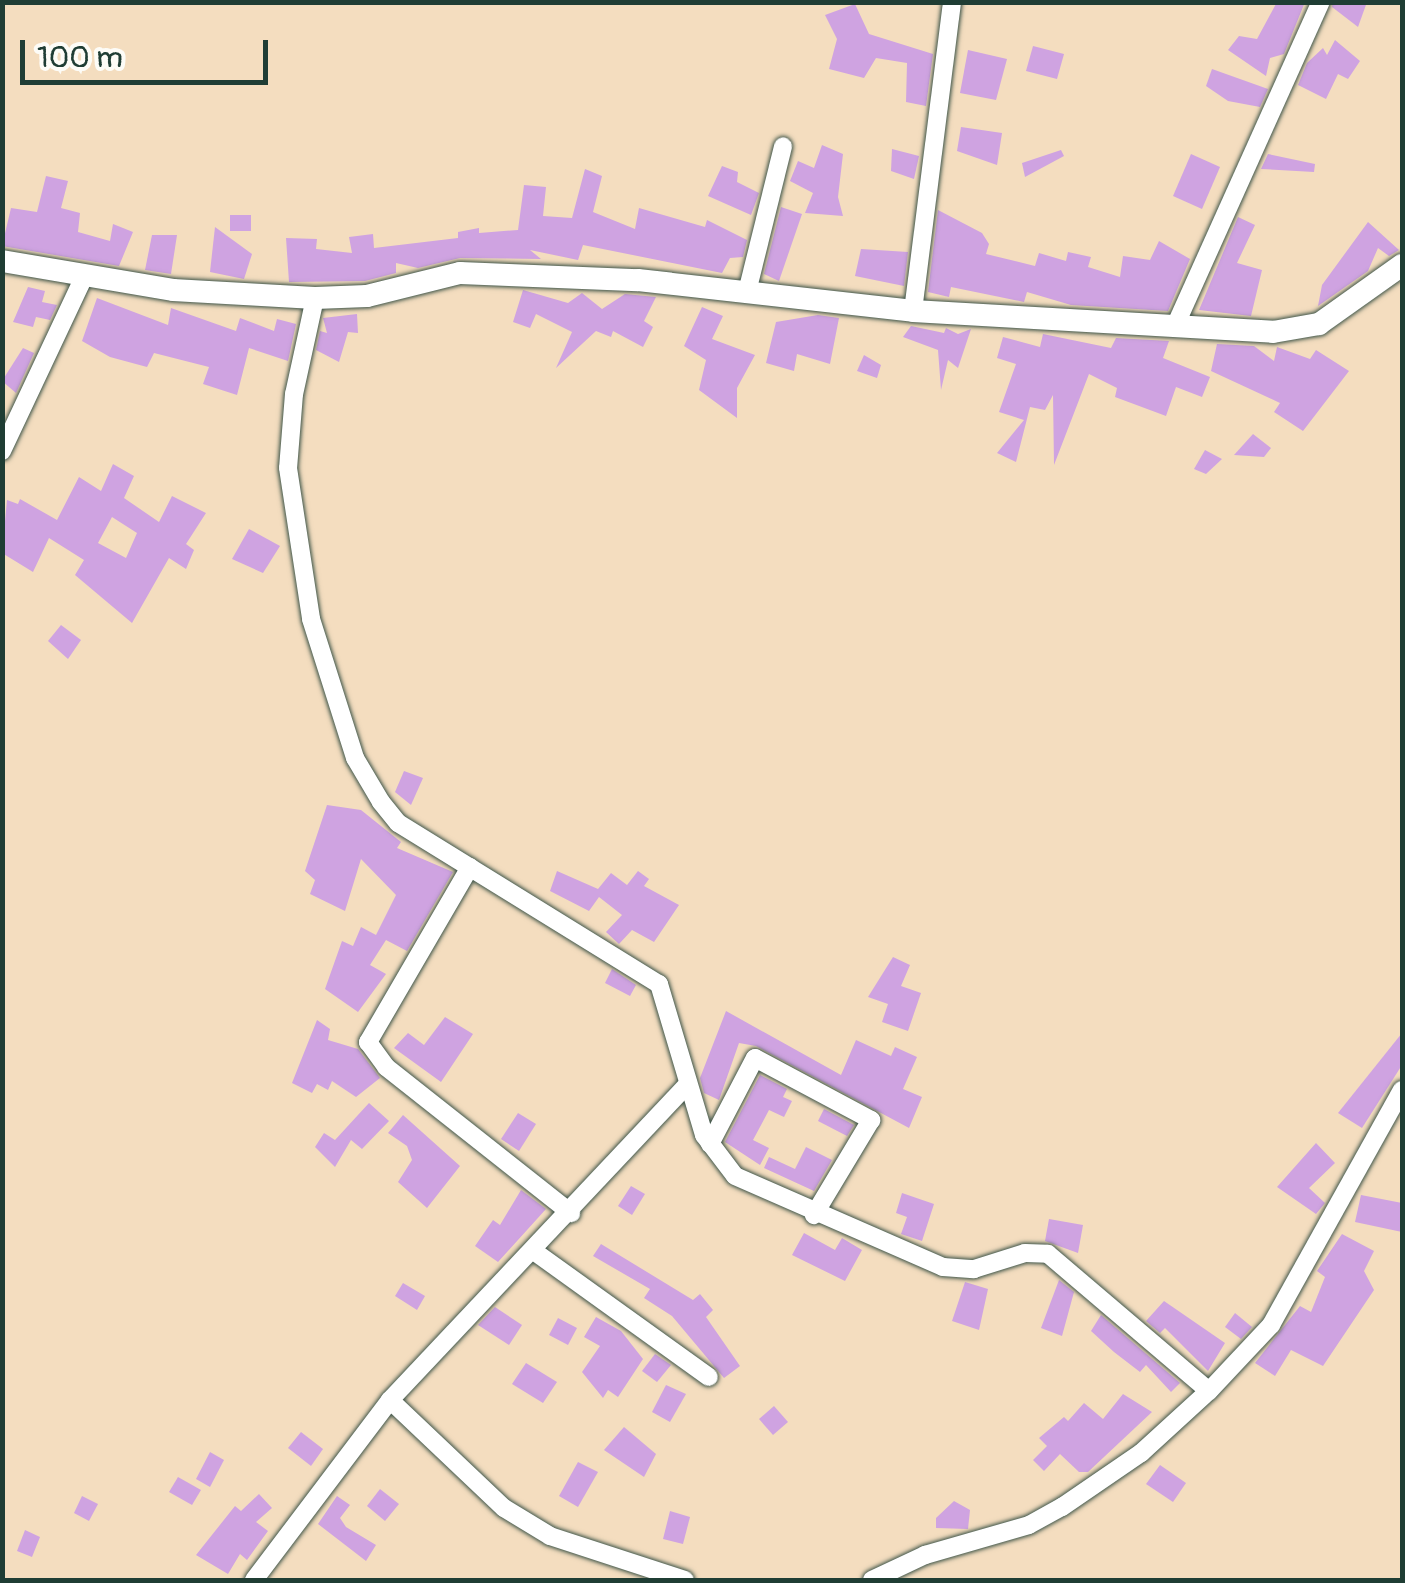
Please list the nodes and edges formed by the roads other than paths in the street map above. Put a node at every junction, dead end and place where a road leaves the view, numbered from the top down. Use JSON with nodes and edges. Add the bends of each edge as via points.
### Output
{"nodes":[{"id":1,"x":952,"y":2,"type":"edge"},
{"id":2,"x":1321,"y":2,"type":"edge"},
{"id":3,"x":783,"y":146,"type":"dead end"},
{"id":4,"x":2,"y":261,"type":"edge"},
{"id":5,"x":1402,"y":264,"type":"edge"},
{"id":6,"x":85,"y":275,"type":"junction"},
{"id":7,"x":747,"y":292,"type":"junction"},
{"id":8,"x":315,"y":298,"type":"junction"},
{"id":9,"x":913,"y":310,"type":"junction"},
{"id":10,"x":1176,"y":324,"type":"junction"},
{"id":11,"x":2,"y":450,"type":"edge"},
{"id":12,"x":470,"y":867,"type":"junction"},
{"id":13,"x":687,"y":1085,"type":"junction"},
{"id":14,"x":1402,"y":1090,"type":"edge"},
{"id":15,"x":710,"y":1144,"type":"junction"},
{"id":16,"x":571,"y":1213,"type":"junction"},
{"id":17,"x":814,"y":1215,"type":"junction"},
{"id":18,"x":535,"y":1252,"type":"junction"},
{"id":19,"x":708,"y":1377,"type":"dead end"},
{"id":20,"x":1209,"y":1391,"type":"junction"},
{"id":21,"x":390,"y":1400,"type":"junction"},
{"id":22,"x":254,"y":1580,"type":"edge"},
{"id":23,"x":684,"y":1580,"type":"edge"},
{"id":24,"x":872,"y":1580,"type":"edge"}],
"edges":[{"from":1,"to":9,"type":"street"},
{"from":2,"to":10,"type":"street"},
{"from":3,"to":7,"type":"street"},
{"from":4,"to":6,"type":"street"},
{"from":5,"to":10,"type":"street","via":[[1348,308],[1297,332]]},
{"from":6,"to":8,"type":"street","via":[[173,290]]},
{"from":6,"to":11,"type":"street"},
{"from":7,"to":8,"type":"street","via":[[460,273],[366,296]]},
{"from":7,"to":9,"type":"street"},
{"from":8,"to":12,"type":"street","via":[[294,394],[288,468],[310,619],[355,758],[378,798],[398,823]]},
{"from":9,"to":10,"type":"street"},
{"from":12,"to":13,"type":"street","via":[[660,984]]},
{"from":12,"to":16,"type":"street","via":[[368,1042],[401,1080]]},
{"from":13,"to":15,"type":"street"},
{"from":13,"to":16,"type":"street"},
{"from":14,"to":20,"type":"street","via":[[1270,1325]]},
{"from":15,"to":17,"type":"street","via":[[734,1176]]},
{"from":15,"to":17,"type":"street","via":[[755,1058],[871,1120]]},
{"from":16,"to":18,"type":"street"},
{"from":17,"to":20,"type":"street","via":[[959,1270],[1048,1254]]},
{"from":18,"to":19,"type":"street"},
{"from":18,"to":21,"type":"street"},
{"from":20,"to":24,"type":"street","via":[[1141,1453],[1062,1507]]},
{"from":21,"to":22,"type":"street"},
{"from":21,"to":23,"type":"street","via":[[504,1508],[550,1536]]}]}
